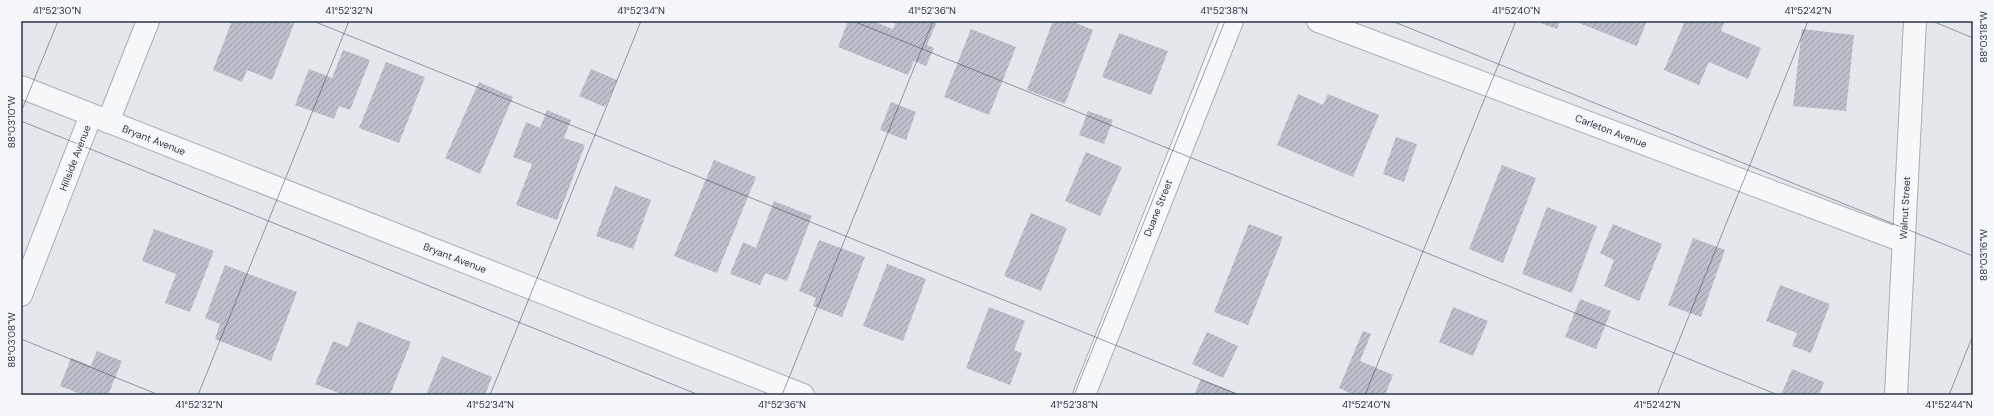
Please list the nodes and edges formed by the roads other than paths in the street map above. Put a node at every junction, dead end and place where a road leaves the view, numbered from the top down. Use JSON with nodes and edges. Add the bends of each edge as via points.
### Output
{"nodes":[{"id":1,"x":148,"y":21,"type":"edge"},
{"id":2,"x":1232,"y":21,"type":"edge"},
{"id":3,"x":1318,"y":21,"type":"edge"},
{"id":4,"x":1915,"y":21,"type":"edge"},
{"id":5,"x":21,"y":87,"type":"edge"},
{"id":6,"x":100,"y":118,"type":"junction"},
{"id":7,"x":1903,"y":241,"type":"junction"},
{"id":8,"x":21,"y":295,"type":"edge"},
{"id":9,"x":803,"y":395,"type":"edge"},
{"id":10,"x":1084,"y":395,"type":"edge"},
{"id":11,"x":1896,"y":395,"type":"edge"}],
"edges":[{"from":1,"to":6,"type":"street","name":"Hillside Avenue"},
{"from":2,"to":10,"type":"street","name":"Duane Street"},
{"from":3,"to":7,"type":"street","name":"Carleton Avenue"},
{"from":4,"to":7,"type":"street","name":"Walnut Street"},
{"from":5,"to":6,"type":"street","name":"Bryant Avenue"},
{"from":6,"to":8,"type":"street","name":"Hillside Avenue"},
{"from":6,"to":9,"type":"street","name":"Bryant Avenue"},
{"from":7,"to":11,"type":"street","name":"Walnut Street"}]}
